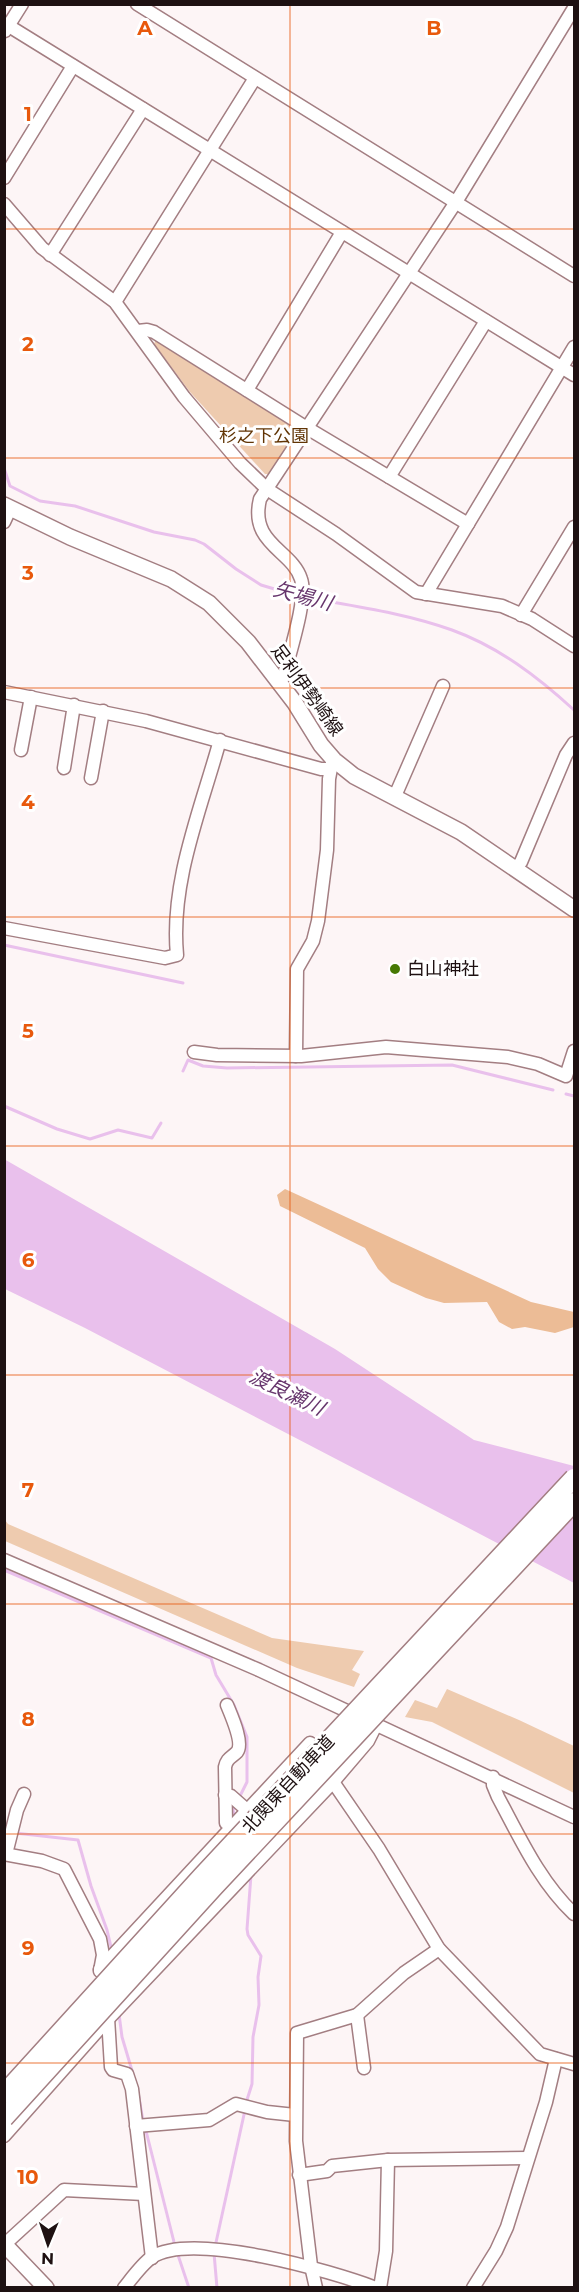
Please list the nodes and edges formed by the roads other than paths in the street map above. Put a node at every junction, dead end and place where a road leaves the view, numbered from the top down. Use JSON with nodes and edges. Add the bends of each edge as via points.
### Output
{"nodes":[{"id":1,"x":22,"y":4,"type":"edge"},
{"id":2,"x":137,"y":4,"type":"edge"},
{"id":3,"x":574,"y":8,"type":"edge"},
{"id":4,"x":6,"y":27,"type":"edge"},
{"id":5,"x":73,"y":66,"type":"junction"},
{"id":6,"x":255,"y":78,"type":"junction"},
{"id":7,"x":143,"y":109,"type":"junction"},
{"id":8,"x":210,"y":150,"type":"junction"},
{"id":9,"x":4,"y":178,"type":"edge"},
{"id":10,"x":456,"y":202,"type":"junction"},
{"id":11,"x":4,"y":204,"type":"edge"},
{"id":12,"x":342,"y":232,"type":"junction"},
{"id":13,"x":50,"y":255,"type":"junction"},
{"id":14,"x":409,"y":274,"type":"junction"},
{"id":15,"x":574,"y":276,"type":"edge"},
{"id":16,"x":115,"y":302,"type":"junction"},
{"id":17,"x":486,"y":321,"type":"junction"},
{"id":18,"x":138,"y":331,"type":"junction"},
{"id":19,"x":574,"y":347,"type":"edge"},
{"id":20,"x":562,"y":368,"type":"junction"},
{"id":21,"x":574,"y":375,"type":"edge"},
{"id":22,"x":247,"y":390,"type":"junction"},
{"id":23,"x":307,"y":428,"type":"junction"},
{"id":24,"x":389,"y":477,"type":"junction"},
{"id":25,"x":267,"y":489,"type":"junction"},
{"id":26,"x":6,"y":512,"type":"edge"},
{"id":27,"x":468,"y":524,"type":"junction"},
{"id":28,"x":574,"y":527,"type":"edge"},
{"id":29,"x":426,"y":594,"type":"junction"},
{"id":30,"x":521,"y":615,"type":"junction"},
{"id":31,"x":574,"y":646,"type":"edge"},
{"id":32,"x":279,"y":682,"type":"junction"},
{"id":33,"x":443,"y":686,"type":"dead end"},
{"id":34,"x":4,"y":693,"type":"edge"},
{"id":35,"x":31,"y":697,"type":"junction"},
{"id":36,"x":74,"y":705,"type":"junction"},
{"id":37,"x":103,"y":711,"type":"junction"},
{"id":38,"x":220,"y":740,"type":"junction"},
{"id":39,"x":574,"y":743,"type":"edge"},
{"id":40,"x":21,"y":750,"type":"dead end"},
{"id":41,"x":332,"y":765,"type":"junction"},
{"id":42,"x":64,"y":768,"type":"dead end"},
{"id":43,"x":91,"y":778,"type":"dead end"},
{"id":44,"x":395,"y":796,"type":"junction"},
{"id":45,"x":516,"y":868,"type":"junction"},
{"id":46,"x":574,"y":909,"type":"edge"},
{"id":47,"x":4,"y":928,"type":"edge"},
{"id":48,"x":194,"y":1052,"type":"dead end"},
{"id":49,"x":574,"y":1052,"type":"edge"},
{"id":50,"x":296,"y":1056,"type":"junction"},
{"id":51,"x":574,"y":1478,"type":"edge"},
{"id":52,"x":574,"y":1502,"type":"edge"},
{"id":53,"x":4,"y":1560,"type":"edge"},
{"id":54,"x":227,"y":1705,"type":"dead end"},
{"id":55,"x":377,"y":1723,"type":"junction"},
{"id":56,"x":493,"y":1777,"type":"junction"},
{"id":57,"x":333,"y":1782,"type":"junction"},
{"id":58,"x":24,"y":1794,"type":"dead end"},
{"id":59,"x":225,"y":1795,"type":"junction"},
{"id":60,"x":248,"y":1811,"type":"junction"},
{"id":61,"x":574,"y":1817,"type":"edge"},
{"id":62,"x":226,"y":1823,"type":"dead end"},
{"id":63,"x":5,"y":1854,"type":"edge"},
{"id":64,"x":574,"y":1914,"type":"edge"},
{"id":65,"x":438,"y":1949,"type":"junction"},
{"id":66,"x":100,"y":1969,"type":"junction"},
{"id":67,"x":357,"y":2015,"type":"junction"},
{"id":68,"x":108,"y":2019,"type":"junction"},
{"id":69,"x":556,"y":2059,"type":"junction"},
{"id":70,"x":574,"y":2064,"type":"edge"},
{"id":71,"x":364,"y":2068,"type":"dead end"},
{"id":72,"x":4,"y":2094,"type":"edge"},
{"id":73,"x":295,"y":2115,"type":"junction"},
{"id":74,"x":4,"y":2118,"type":"edge"},
{"id":75,"x":136,"y":2126,"type":"junction"},
{"id":76,"x":4,"y":2136,"type":"edge"},
{"id":77,"x":528,"y":2158,"type":"junction"},
{"id":78,"x":388,"y":2160,"type":"junction"},
{"id":79,"x":299,"y":2175,"type":"junction"},
{"id":80,"x":144,"y":2194,"type":"junction"},
{"id":81,"x":4,"y":2244,"type":"edge"},
{"id":82,"x":152,"y":2258,"type":"junction"},
{"id":83,"x":311,"y":2266,"type":"junction"},
{"id":84,"x":46,"y":2288,"type":"edge"},
{"id":85,"x":124,"y":2288,"type":"edge"},
{"id":86,"x":316,"y":2288,"type":"edge"},
{"id":87,"x":378,"y":2288,"type":"edge"},
{"id":88,"x":473,"y":2288,"type":"edge"}],
"edges":[{"from":1,"to":4,"type":"street"},
{"from":2,"to":6,"type":"street"},
{"from":3,"to":10,"type":"street"},
{"from":4,"to":5,"type":"street"},
{"from":5,"to":7,"type":"street"},
{"from":5,"to":9,"type":"street"},
{"from":6,"to":8,"type":"street"},
{"from":6,"to":10,"type":"street"},
{"from":7,"to":8,"type":"street"},
{"from":7,"to":13,"type":"street"},
{"from":8,"to":12,"type":"street"},
{"from":8,"to":16,"type":"street"},
{"from":10,"to":14,"type":"street"},
{"from":10,"to":15,"type":"street"},
{"from":11,"to":13,"type":"street"},
{"from":12,"to":14,"type":"street"},
{"from":12,"to":22,"type":"street"},
{"from":13,"to":16,"type":"street"},
{"from":14,"to":17,"type":"street"},
{"from":14,"to":23,"type":"street"},
{"from":16,"to":18,"type":"street"},
{"from":17,"to":20,"type":"street"},
{"from":17,"to":24,"type":"street"},
{"from":18,"to":22,"type":"street","via":[[153,332]]},
{"from":18,"to":25,"type":"street","via":[[190,405]]},
{"from":19,"to":20,"type":"street"},
{"from":20,"to":21,"type":"street"},
{"from":20,"to":27,"type":"street"},
{"from":22,"to":23,"type":"street"},
{"from":23,"to":24,"type":"street"},
{"from":23,"to":25,"type":"street"},
{"from":24,"to":27,"type":"street"},
{"from":25,"to":29,"type":"street","via":[[406,587]]},
{"from":25,"to":32,"type":"street","via":[[258,508],[262,527],[271,544],[302,580],[284,676]]},
{"from":26,"to":32,"type":"main road","name":"足利伊勢崎線","via":[[194,592],[237,629]]},
{"from":27,"to":29,"type":"street"},
{"from":28,"to":30,"type":"street"},
{"from":29,"to":30,"type":"street","via":[[501,606]]},
{"from":30,"to":31,"type":"street"},
{"from":32,"to":41,"type":"main road","name":"足利伊勢崎線"},
{"from":33,"to":44,"type":"street"},
{"from":34,"to":35,"type":"street"},
{"from":35,"to":36,"type":"street"},
{"from":35,"to":40,"type":"street"},
{"from":36,"to":37,"type":"street"},
{"from":36,"to":42,"type":"street"},
{"from":37,"to":38,"type":"street"},
{"from":37,"to":43,"type":"street"},
{"from":38,"to":41,"type":"street","via":[[321,769]]},
{"from":38,"to":47,"type":"street","via":[[186,852],[177,955],[165,958]]},
{"from":39,"to":45,"type":"street"},
{"from":41,"to":44,"type":"main road","name":"足利伊勢崎線"},
{"from":41,"to":50,"type":"street","via":[[318,921],[313,941],[297,969]]},
{"from":44,"to":45,"type":"main road","name":"足利伊勢崎線"},
{"from":45,"to":46,"type":"main road","name":"足利伊勢崎線"},
{"from":48,"to":50,"type":"street"},
{"from":49,"to":50,"type":"street","via":[[566,1076],[508,1057],[386,1047]]},
{"from":51,"to":72,"type":"highway","name":"北関東自動車道","bridge":true},
{"from":52,"to":74,"type":"highway","name":"北関東自動車道","bridge":true},
{"from":53,"to":55,"type":"street"},
{"from":54,"to":59,"type":"street","via":[[240,1746],[226,1762]]},
{"from":55,"to":56,"type":"street"},
{"from":55,"to":57,"type":"street","via":[[368,1741]]},
{"from":56,"to":61,"type":"street"},
{"from":56,"to":64,"type":"street","via":[[498,1797],[536,1866]]},
{"from":57,"to":60,"type":"street","via":[[310,1743]]},
{"from":57,"to":65,"type":"street","via":[[379,1849]]},
{"from":57,"to":68,"type":"street"},
{"from":58,"to":63,"type":"street"},
{"from":59,"to":60,"type":"street"},
{"from":59,"to":62,"type":"street"},
{"from":60,"to":66,"type":"street"},
{"from":63,"to":66,"type":"street","via":[[64,1869],[100,1940]]},
{"from":65,"to":67,"type":"street"},
{"from":65,"to":69,"type":"street","via":[[540,2054]]},
{"from":66,"to":68,"type":"street"},
{"from":67,"to":71,"type":"street"},
{"from":67,"to":73,"type":"street","via":[[297,2033]]},
{"from":68,"to":75,"type":"street","via":[[111,2067],[127,2074]]},
{"from":68,"to":76,"type":"street"},
{"from":69,"to":70,"type":"street"},
{"from":69,"to":77,"type":"street"},
{"from":73,"to":75,"type":"street","via":[[236,2104],[209,2120]]},
{"from":73,"to":79,"type":"street"},
{"from":75,"to":80,"type":"street"},
{"from":77,"to":78,"type":"street"},
{"from":77,"to":88,"type":"street","via":[[507,2227]]},
{"from":78,"to":79,"type":"street","via":[[332,2166],[327,2171]]},
{"from":78,"to":87,"type":"street","via":[[386,2251]]},
{"from":79,"to":83,"type":"street"},
{"from":80,"to":81,"type":"street","via":[[64,2190]]},
{"from":80,"to":82,"type":"street"},
{"from":81,"to":84,"type":"main road"},
{"from":82,"to":83,"type":"street","via":[[176,2248]]},
{"from":82,"to":85,"type":"street"},
{"from":83,"to":86,"type":"street"},
{"from":83,"to":87,"type":"street"}]}
